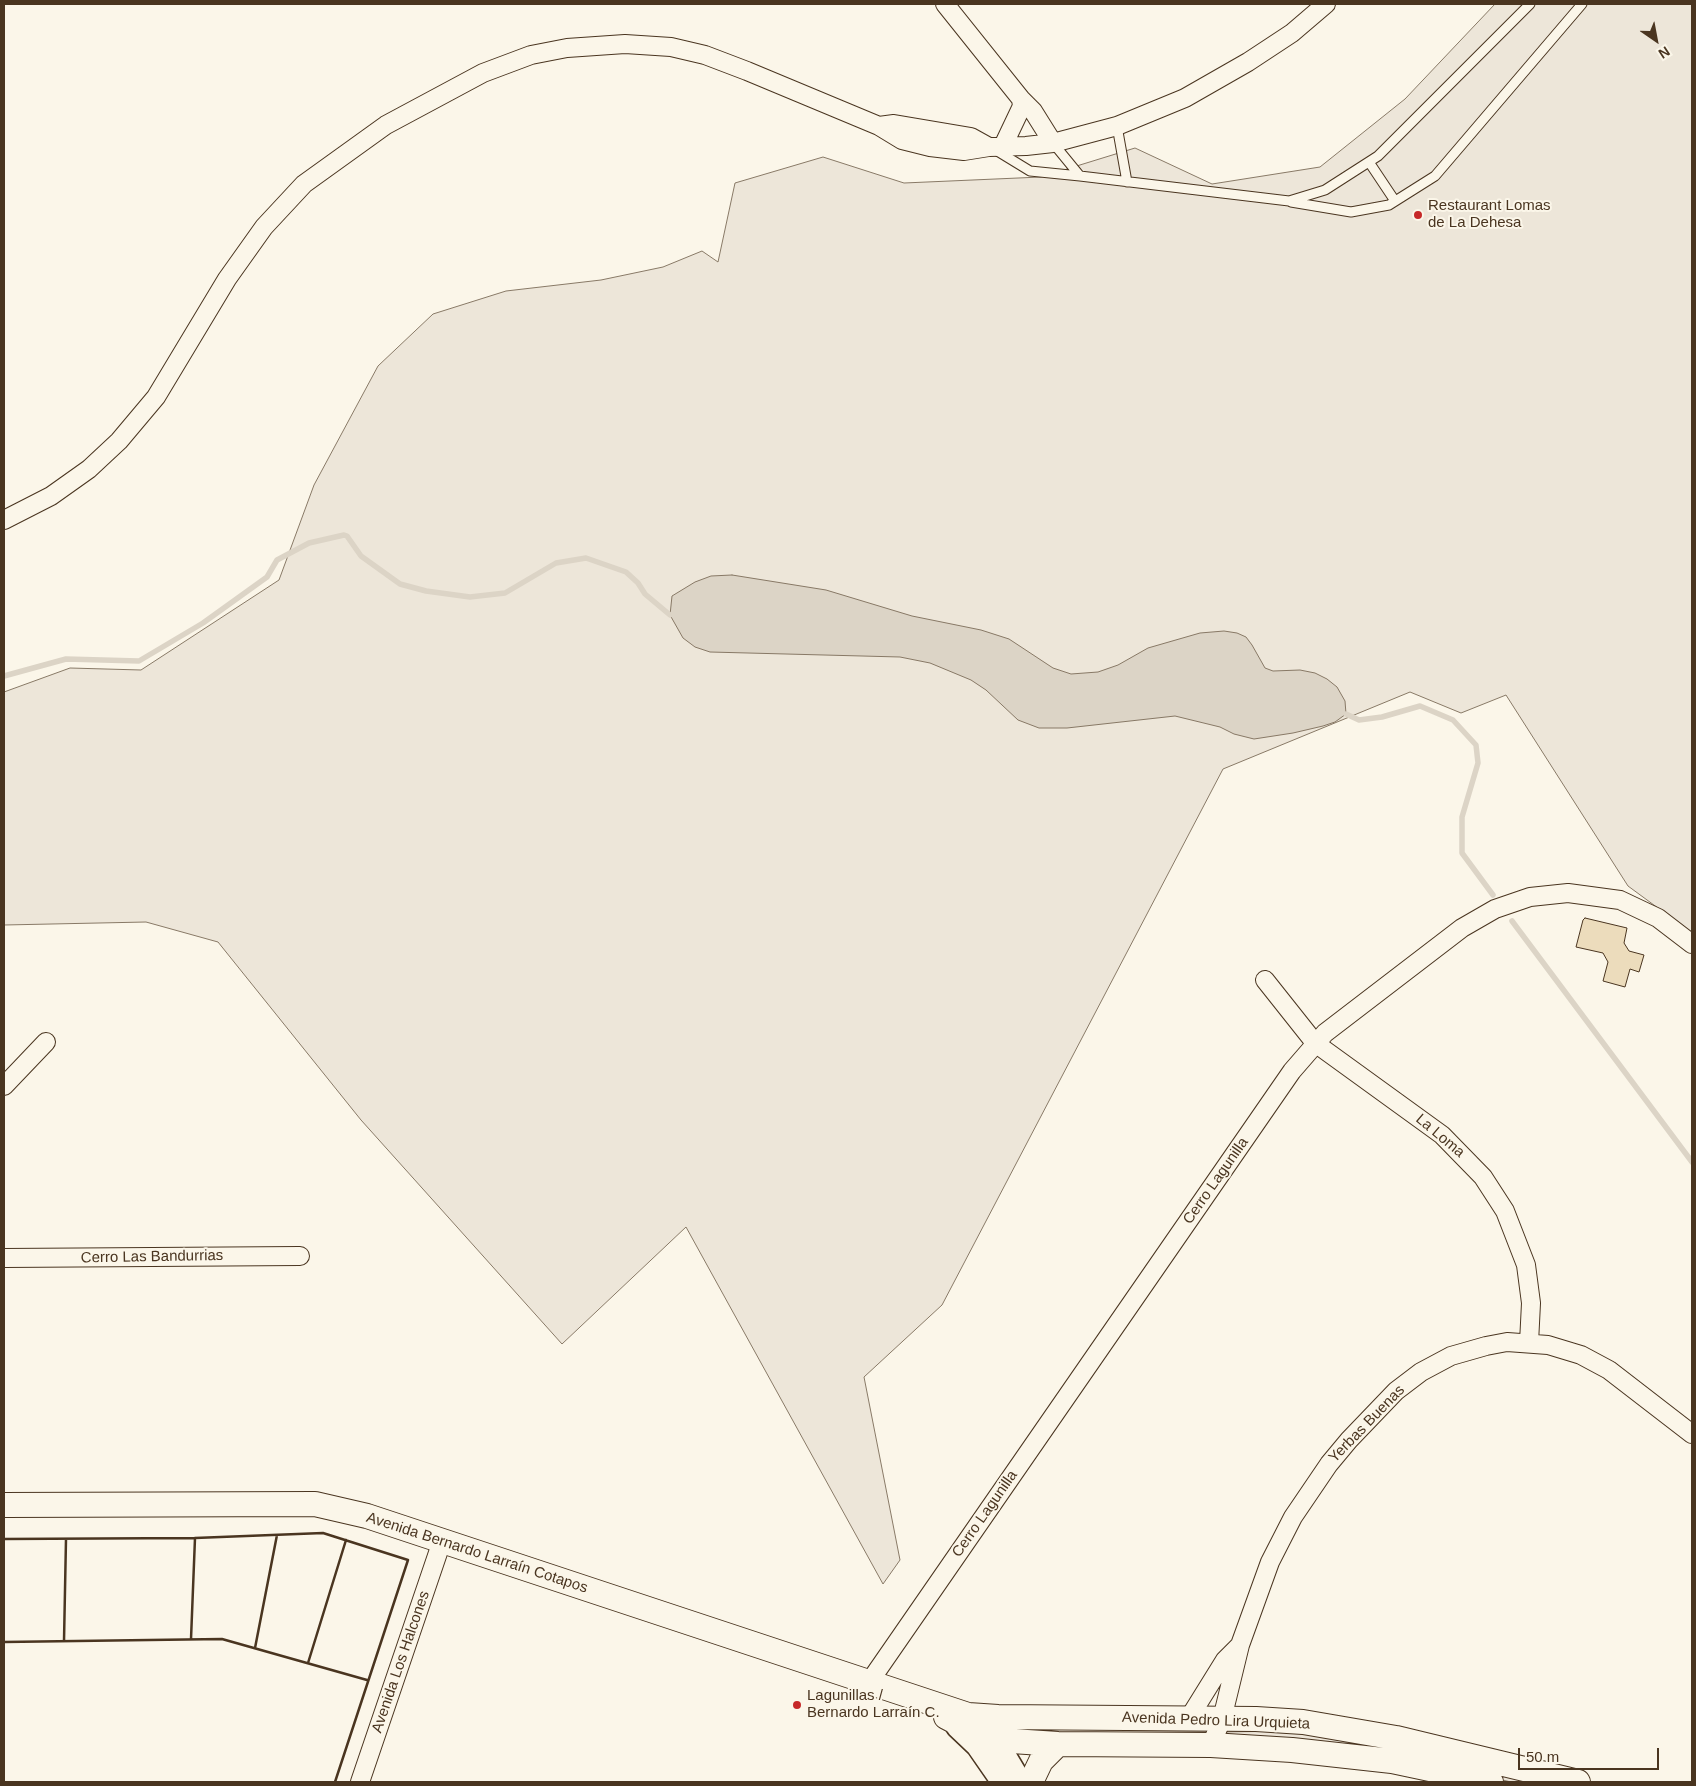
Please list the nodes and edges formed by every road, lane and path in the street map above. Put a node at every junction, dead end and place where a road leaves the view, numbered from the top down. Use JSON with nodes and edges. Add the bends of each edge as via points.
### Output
{"nodes":[{"id":1,"x":945,"y":4,"type":"edge"},
{"id":2,"x":1326,"y":4,"type":"edge"},
{"id":3,"x":1530,"y":4,"type":"edge"},
{"id":4,"x":1582,"y":4,"type":"edge"},
{"id":5,"x":1021,"y":99,"type":"junction"},
{"id":6,"x":1117,"y":126,"type":"junction"},
{"id":7,"x":1053,"y":143,"type":"junction"},
{"id":8,"x":996,"y":146,"type":"junction"},
{"id":9,"x":1370,"y":162,"type":"junction"},
{"id":10,"x":1080,"y":176,"type":"junction"},
{"id":11,"x":1127,"y":182,"type":"junction"},
{"id":12,"x":1286,"y":201,"type":"junction"},
{"id":13,"x":1395,"y":201,"type":"junction"},
{"id":14,"x":4,"y":520,"type":"edge"},
{"id":15,"x":1692,"y":944,"type":"edge"},
{"id":16,"x":1265,"y":980,"type":"dead end"},
{"id":17,"x":46,"y":1042,"type":"dead end"},
{"id":18,"x":1315,"y":1043,"type":"junction"},
{"id":19,"x":4,"y":1086,"type":"edge"},
{"id":20,"x":300,"y":1256,"type":"dead end"},
{"id":21,"x":4,"y":1258,"type":"edge"},
{"id":22,"x":1529,"y":1343,"type":"junction"},
{"id":23,"x":1692,"y":1434,"type":"edge"},
{"id":24,"x":4,"y":1506,"type":"edge"},
{"id":25,"x":442,"y":1541,"type":"junction"},
{"id":26,"x":1240,"y":1645,"type":"junction"},
{"id":27,"x":870,"y":1681,"type":"junction"},
{"id":28,"x":950,"y":1713,"type":"junction"},
{"id":29,"x":1190,"y":1718,"type":"junction"},
{"id":30,"x":1222,"y":1719,"type":"junction"},
{"id":31,"x":996,"y":1740,"type":"junction"},
{"id":32,"x":1058,"y":1744,"type":"junction"},
{"id":33,"x":1212,"y":1746,"type":"junction"},
{"id":34,"x":360,"y":1782,"type":"edge"},
{"id":35,"x":1002,"y":1782,"type":"edge"},
{"id":36,"x":1021,"y":1782,"type":"edge"},
{"id":37,"x":1031,"y":1782,"type":"edge"},
{"id":38,"x":1491,"y":1782,"type":"edge"},
{"id":39,"x":1578,"y":1782,"type":"edge"}],
"edges":[{"from":1,"to":5,"type":"street"},
{"from":2,"to":6,"type":"street","via":[[1292,34],[1248,62],[1185,98]]},
{"from":3,"to":9,"type":"lane"},
{"from":4,"to":13,"type":"lane","via":[[1435,176]]},
{"from":5,"to":7,"type":"street","via":[[1033,111]]},
{"from":5,"to":8,"type":"street","via":[[1022,106]]},
{"from":6,"to":7,"type":"street"},
{"from":6,"to":11,"type":"lane"},
{"from":7,"to":8,"type":"street"},
{"from":7,"to":10,"type":"lane"},
{"from":8,"to":10,"type":"lane","via":[[1030,171]]},
{"from":8,"to":14,"type":"street","via":[[964,151],[902,140],[879,126],[705,55],[671,47],[625,44],[566,48],[483,73],[386,125],[304,184],[264,227],[227,279],[156,397],[120,441],[89,469],[51,496]]},
{"from":9,"to":12,"type":"lane","via":[[1325,190]]},
{"from":9,"to":13,"type":"lane"},
{"from":10,"to":11,"type":"lane"},
{"from":11,"to":12,"type":"lane"},
{"from":12,"to":13,"type":"lane","via":[[1351,212]]},
{"from":15,"to":18,"type":"street","name":"Cerro Lagunilla","via":[[1658,918],[1620,900],[1568,893],[1530,897],[1495,909],[1462,928]]},
{"from":16,"to":18,"type":"street","name":"La Loma"},
{"from":17,"to":19,"type":"street"},
{"from":18,"to":22,"type":"street","name":"La Loma","via":[[1442,1135],[1483,1177],[1513,1229],[1526,1265],[1531,1303]]},
{"from":18,"to":27,"type":"street","name":"Cerro Lagunilla","via":[[1286,1079]]},
{"from":20,"to":21,"type":"street","name":"Cerro Las Bandurrias"},
{"from":22,"to":23,"type":"street","name":"Yerbas Buenas","via":[[1566,1350],[1595,1362],[1640,1392]]},
{"from":22,"to":26,"type":"street","name":"Yerbas Buenas","via":[[1500,1344],[1451,1356],[1407,1382],[1367,1420],[1328,1464],[1293,1517],[1270,1562]]},
{"from":24,"to":25,"type":"main road","name":"Avenida Bernardo Larraín Cotapos","via":[[305,1503],[342,1509]]},
{"from":25,"to":27,"type":"main road","name":"Avenida Bernardo Larraín Cotapos"},
{"from":25,"to":34,"type":"street","name":"Avenida Los Halcones"},
{"from":26,"to":29,"type":"street","name":"Yerbas Buenas","via":[[1225,1660]]},
{"from":26,"to":30,"type":"street","name":"Yerbas Buenas"},
{"from":27,"to":28,"type":"main road","name":"Avenida Bernardo Larraín Cotapos"},
{"from":28,"to":29,"type":"main road","name":"Avenida Pedro Lira Urquieta","via":[[998,1717]]},
{"from":28,"to":31,"type":"main road","name":"Avenida Pedro Lira Urquieta","via":[[982,1736]]},
{"from":28,"to":35,"type":"street","name":"Avenida Bernardo Larraín Cotapos"},
{"from":29,"to":30,"type":"main road","name":"Avenida Pedro Lira Urquieta"},
{"from":30,"to":33,"type":"street","name":"Yerbas Buenas"},
{"from":30,"to":39,"type":"main road","name":"Avenida Pedro Lira Urquieta","via":[[1303,1722],[1350,1728]]},
{"from":31,"to":32,"type":"main road","name":"Avenida Pedro Lira Urquieta"},
{"from":31,"to":36,"type":"street"},
{"from":32,"to":33,"type":"main road","name":"Avenida Pedro Lira Urquieta"},
{"from":32,"to":37,"type":"main road","via":[[1041,1761]]},
{"from":33,"to":38,"type":"main road","name":"Avenida Pedro Lira Urquieta","via":[[1392,1761]]}]}
